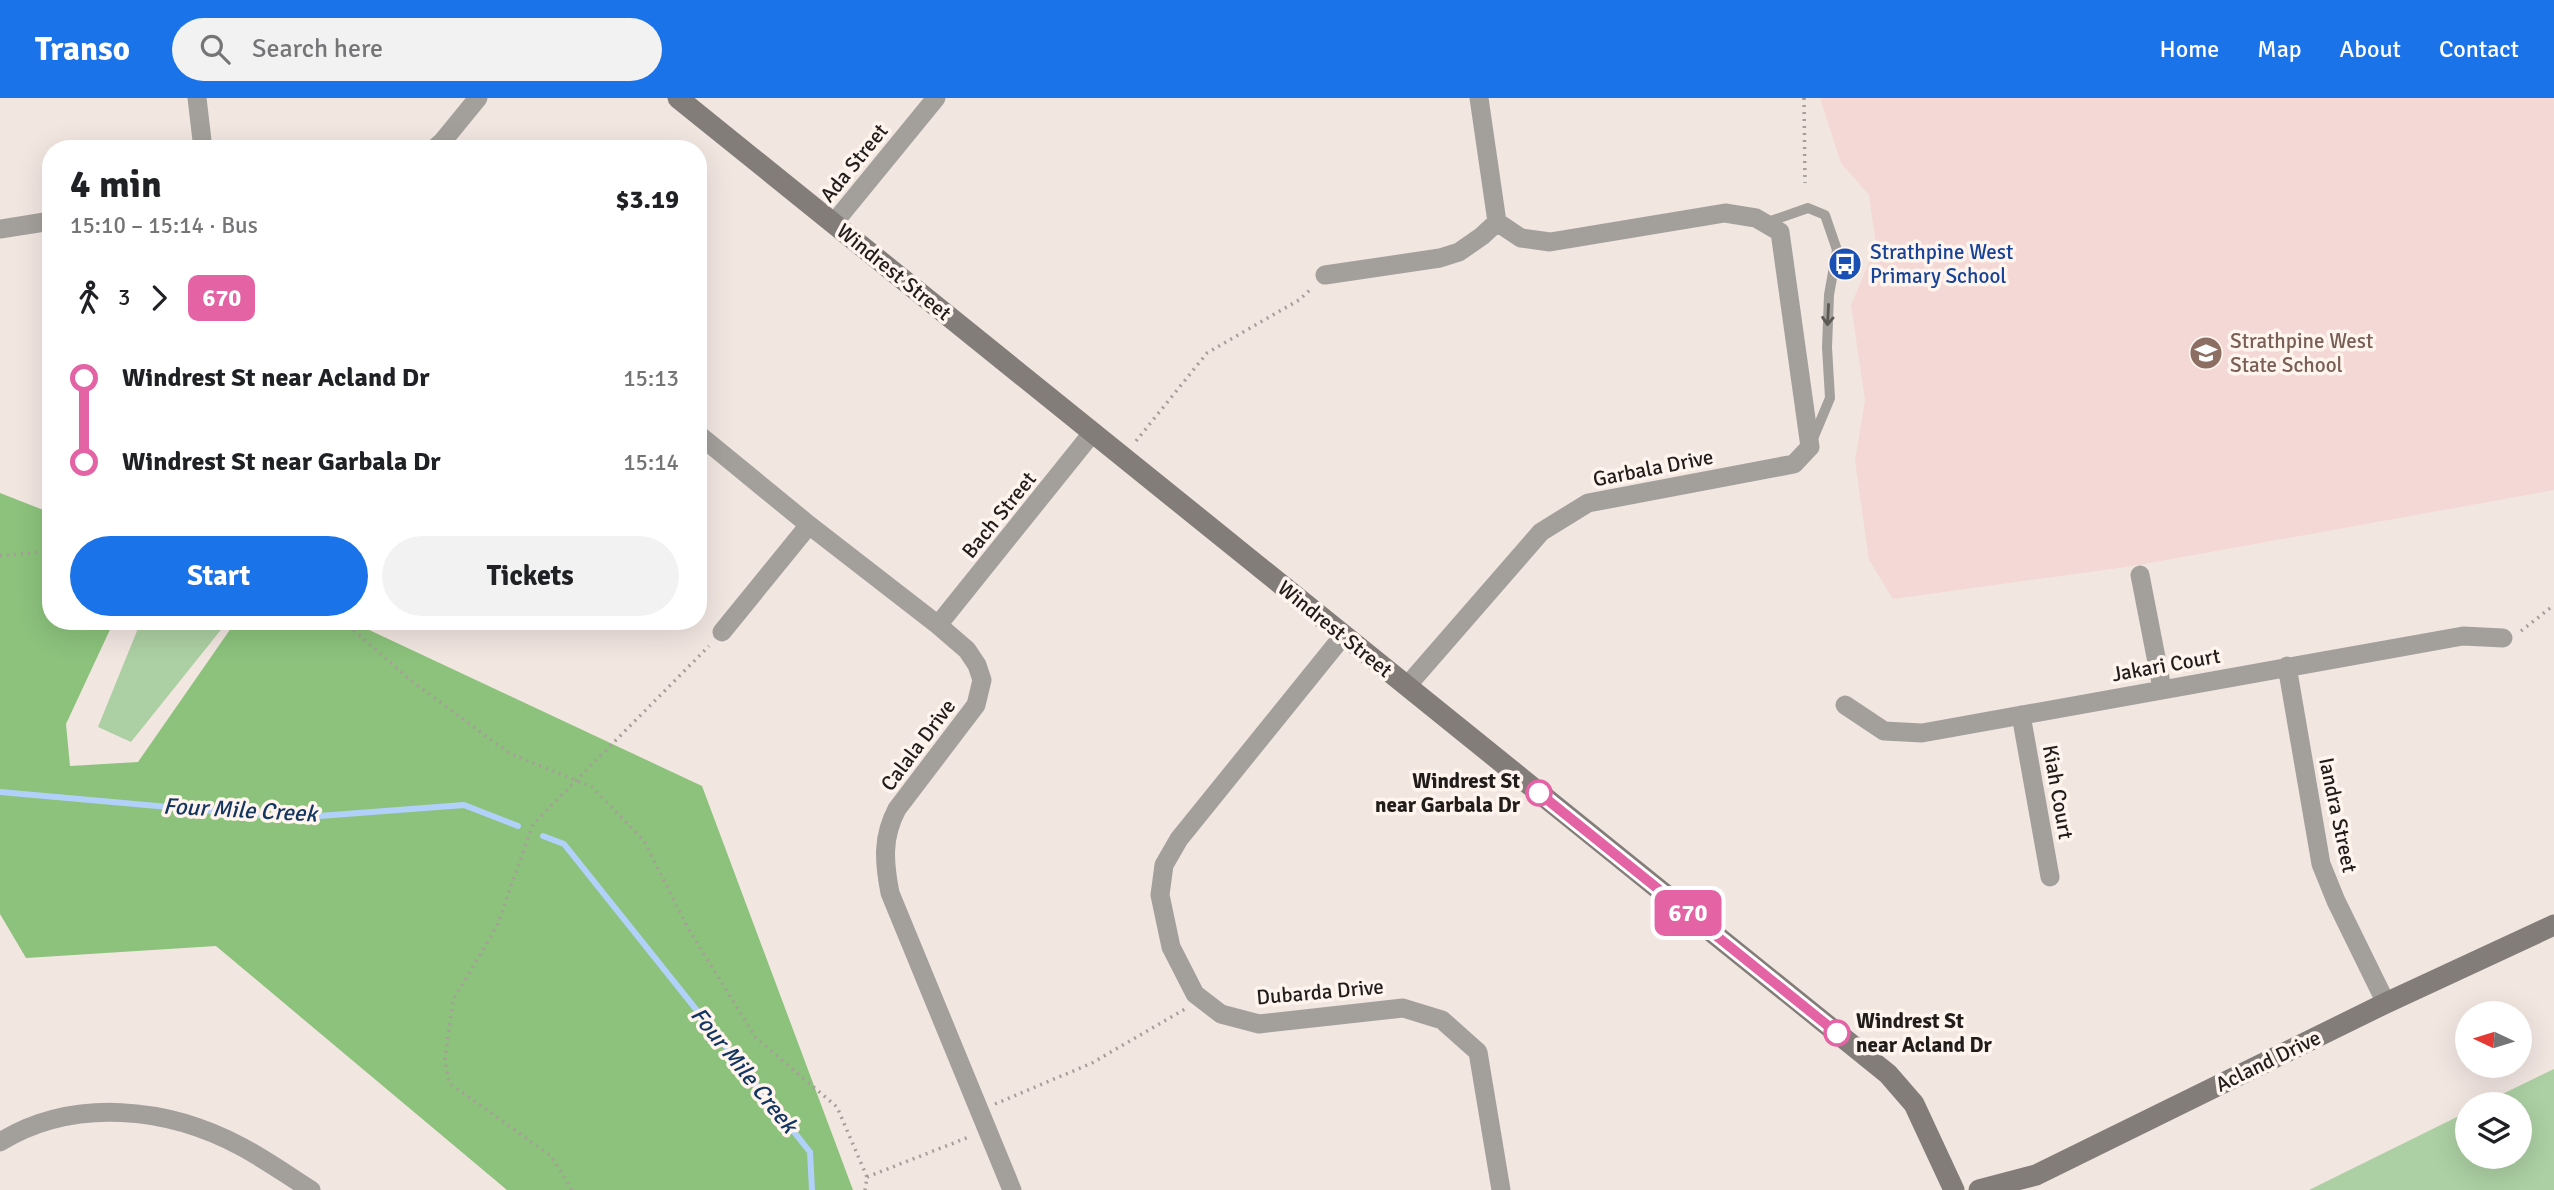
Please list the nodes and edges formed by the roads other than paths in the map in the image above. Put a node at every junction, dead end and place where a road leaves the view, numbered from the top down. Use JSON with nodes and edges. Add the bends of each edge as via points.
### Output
{"nodes":[{"id":1,"x":197,"y":98,"type":"edge"},
{"id":2,"x":478,"y":98,"type":"edge"},
{"id":3,"x":678,"y":98,"type":"edge"},
{"id":4,"x":936,"y":98,"type":"edge"},
{"id":5,"x":1479,"y":98,"type":"edge"},
{"id":6,"x":202,"y":140,"type":"edge"},
{"id":7,"x":444,"y":140,"type":"edge"},
{"id":8,"x":42,"y":222,"type":"edge"},
{"id":9,"x":1497,"y":222,"type":"junction"},
{"id":10,"x":1765,"y":223,"type":"junction"},
{"id":11,"x":833,"y":224,"type":"junction"},
{"id":12,"x":0,"y":229,"type":"edge"},
{"id":13,"x":1325,"y":275,"type":"road end"},
{"id":14,"x":1093,"y":432,"type":"junction"},
{"id":15,"x":707,"y":441,"type":"edge"},
{"id":16,"x":1810,"y":447,"type":"junction"},
{"id":17,"x":809,"y":526,"type":"junction"},
{"id":18,"x":2140,"y":575,"type":"dead end"},
{"id":19,"x":938,"y":625,"type":"junction"},
{"id":20,"x":722,"y":632,"type":"road end"},
{"id":21,"x":1343,"y":636,"type":"junction"},
{"id":22,"x":2503,"y":638,"type":"road end"},
{"id":23,"x":2287,"y":666,"type":"junction"},
{"id":24,"x":1406,"y":686,"type":"junction"},
{"id":25,"x":2162,"y":688,"type":"junction"},
{"id":26,"x":1845,"y":705,"type":"dead end"},
{"id":27,"x":2021,"y":715,"type":"junction"},
{"id":28,"x":2050,"y":877,"type":"dead end"},
{"id":29,"x":2554,"y":925,"type":"edge"},
{"id":30,"x":2386,"y":1003,"type":"junction"},
{"id":31,"x":0,"y":1142,"type":"edge"},
{"id":32,"x":312,"y":1190,"type":"edge"},
{"id":33,"x":1012,"y":1190,"type":"edge"},
{"id":34,"x":1501,"y":1190,"type":"edge"},
{"id":35,"x":1954,"y":1190,"type":"edge"},
{"id":36,"x":1979,"y":1190,"type":"edge"}],
"edges":[{"from":1,"to":6,"type":"street"},
{"from":2,"to":7,"type":"street"},
{"from":3,"to":11,"type":"street","name":"Windrest Street"},
{"from":4,"to":11,"type":"street","name":"Ada Street"},
{"from":5,"to":9,"type":"street"},
{"from":8,"to":12,"type":"street"},
{"from":9,"to":10,"type":"street","via":[[1521,238],[1550,242],[1725,213]]},
{"from":9,"to":13,"type":"street","via":[[1459,252],[1440,258]]},
{"from":10,"to":16,"type":"street","via":[[1780,232]]},
{"from":10,"to":16,"type":"lane","one_way":true,"via":[[1808,208],[1825,215],[1837,250],[1827,334],[1830,398]]},
{"from":11,"to":14,"type":"street","name":"Windrest Street"},
{"from":14,"to":19,"type":"street","name":"Bach Street"},
{"from":14,"to":21,"type":"street","name":"Windrest Street"},
{"from":15,"to":17,"type":"street","name":"Calala Drive"},
{"from":16,"to":24,"type":"street","name":"Garbala Drive","via":[[1794,464],[1588,503],[1541,532]]},
{"from":17,"to":19,"type":"street","name":"Calala Drive"},
{"from":17,"to":20,"type":"street"},
{"from":18,"to":25,"type":"street"},
{"from":19,"to":33,"type":"street","name":"Calala Drive","via":[[967,650],[982,680],[976,705],[888,825],[886,869],[890,893]]},
{"from":21,"to":24,"type":"street","name":"Windrest Street"},
{"from":21,"to":34,"type":"street","name":"Dubarda Drive","via":[[1179,839],[1164,864],[1160,895],[1171,947],[1195,994],[1220,1014],[1259,1024],[1403,1008],[1442,1020],[1478,1052]]},
{"from":22,"to":23,"type":"street","name":"Jakari Court","via":[[2463,636]]},
{"from":23,"to":25,"type":"street","name":"Jakari Court"},
{"from":23,"to":30,"type":"street","name":"Iandra Street","via":[[2321,864]]},
{"from":24,"to":35,"type":"street","name":"Windrest Street","via":[[1888,1074],[1914,1104]]},
{"from":25,"to":27,"type":"street","name":"Jakari Court"},
{"from":26,"to":27,"type":"street","name":"Jakari Court","via":[[1884,731],[1923,733]]},
{"from":27,"to":28,"type":"street","name":"Kiah Court"},
{"from":29,"to":30,"type":"street","name":"Acland Drive"},
{"from":30,"to":36,"type":"street","name":"Acland Drive","via":[[2036,1175]]},
{"from":31,"to":32,"type":"street","via":[[45,1121],[80,1114],[159,1116],[242,1147]]}]}
